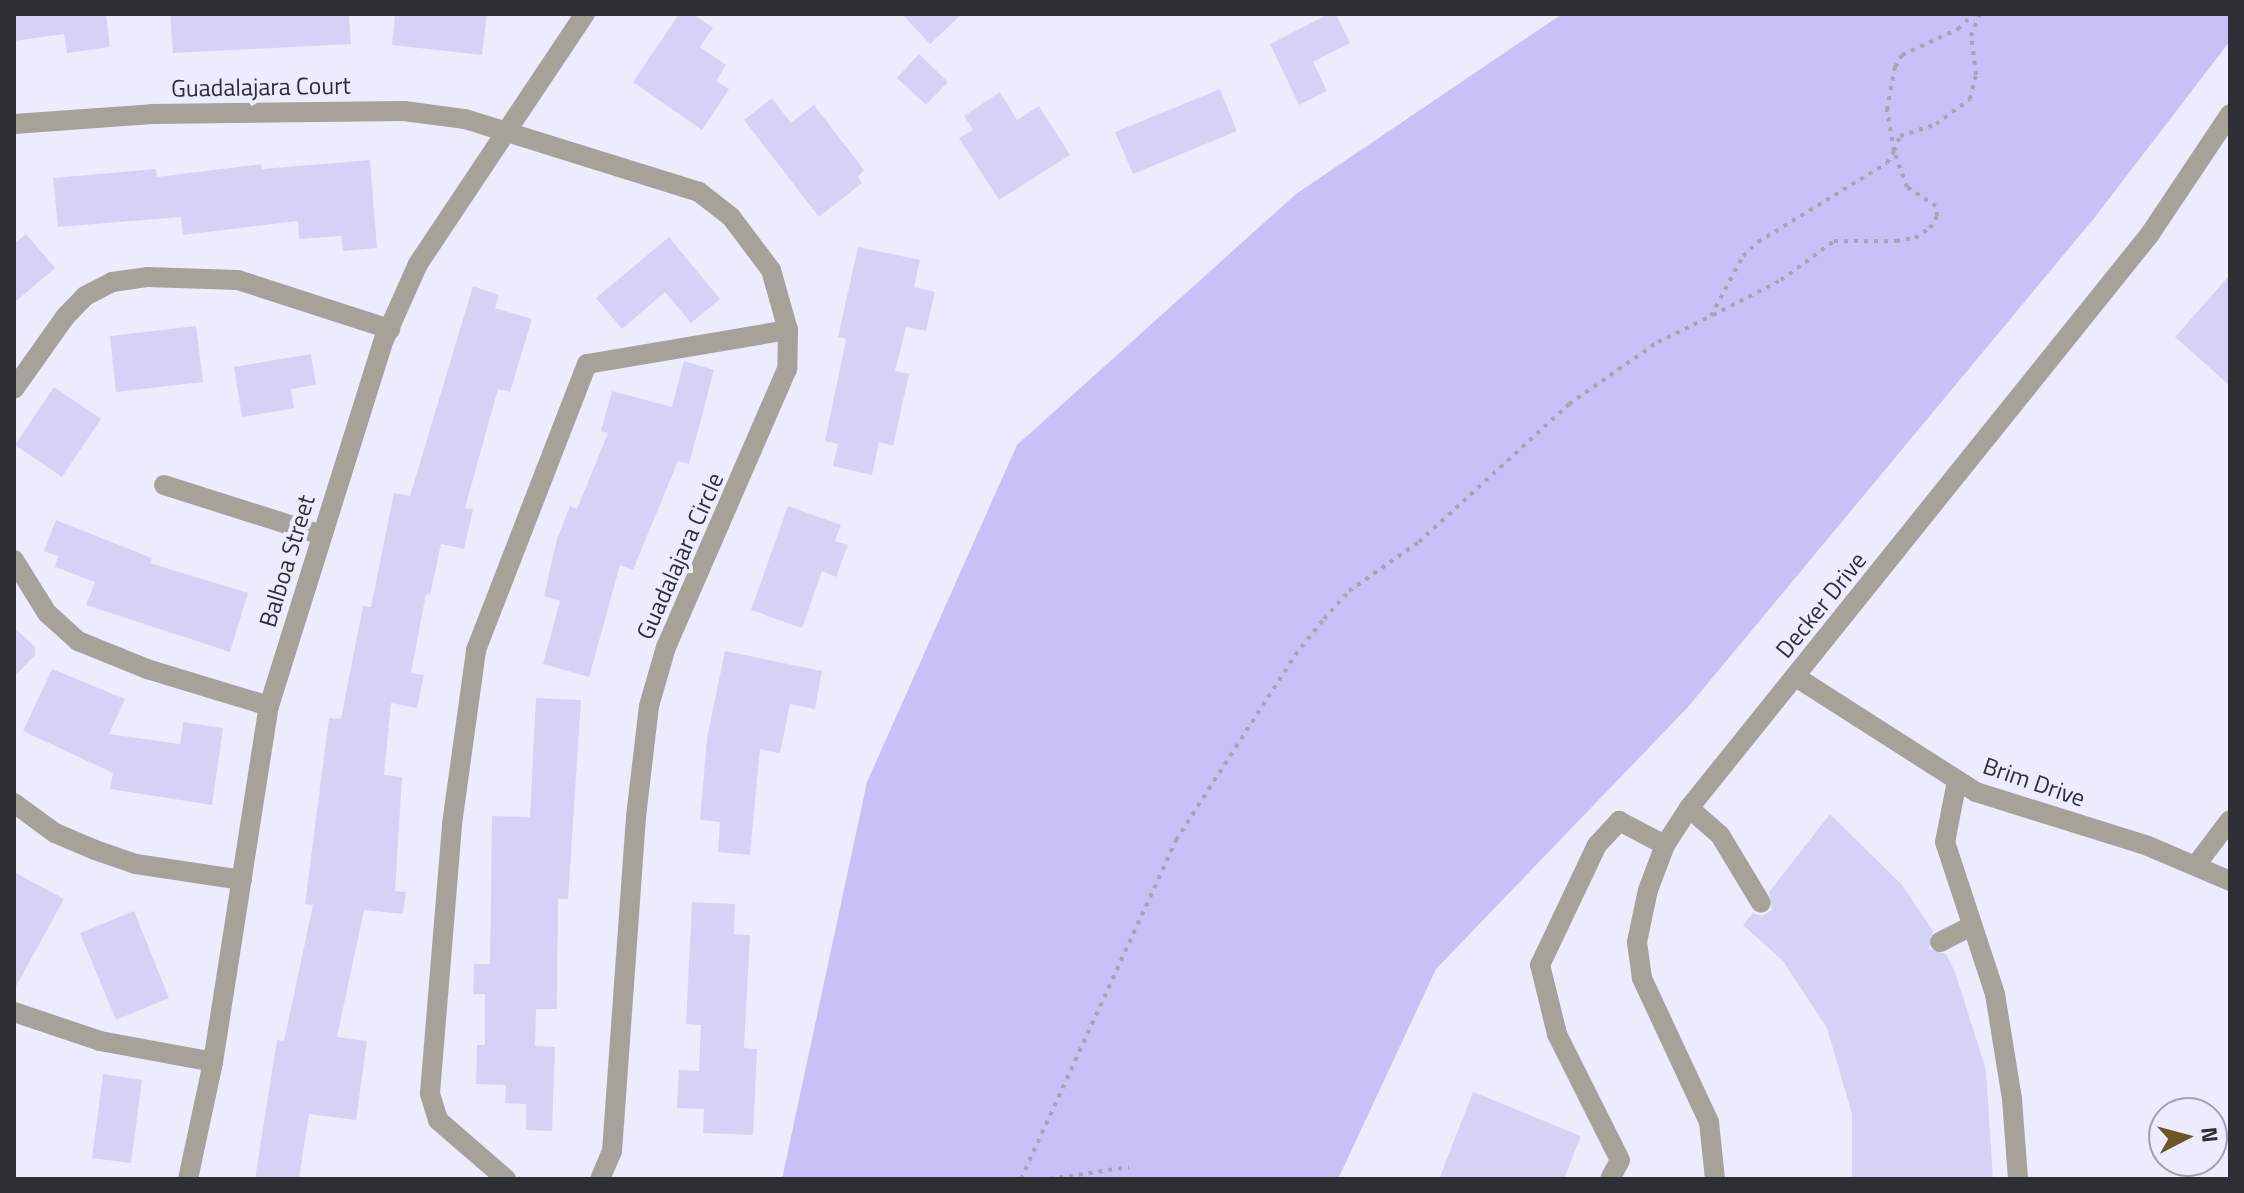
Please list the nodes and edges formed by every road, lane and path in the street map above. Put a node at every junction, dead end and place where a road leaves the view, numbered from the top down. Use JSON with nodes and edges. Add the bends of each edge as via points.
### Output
{"nodes":[{"id":1,"x":585,"y":14,"type":"edge"},
{"id":2,"x":1974,"y":14,"type":"edge"},
{"id":3,"x":1980,"y":14,"type":"edge"},
{"id":4,"x":2230,"y":114,"type":"edge"},
{"id":5,"x":14,"y":124,"type":"edge"},
{"id":6,"x":506,"y":130,"type":"junction"},
{"id":7,"x":1894,"y":151,"type":"junction"},
{"id":8,"x":1711,"y":316,"type":"junction"},
{"id":9,"x":390,"y":329,"type":"junction"},
{"id":10,"x":788,"y":330,"type":"junction"},
{"id":11,"x":14,"y":389,"type":"edge"},
{"id":12,"x":164,"y":485,"type":"dead end"},
{"id":13,"x":322,"y":535,"type":"junction"},
{"id":14,"x":14,"y":560,"type":"edge"},
{"id":15,"x":1796,"y":677,"type":"junction"},
{"id":16,"x":269,"y":706,"type":"junction"},
{"id":17,"x":1957,"y":781,"type":"junction"},
{"id":18,"x":14,"y":803,"type":"edge"},
{"id":19,"x":1689,"y":808,"type":"junction"},
{"id":20,"x":2230,"y":820,"type":"edge"},
{"id":21,"x":1665,"y":845,"type":"junction"},
{"id":22,"x":2196,"y":865,"type":"junction"},
{"id":23,"x":242,"y":880,"type":"junction"},
{"id":24,"x":2230,"y":881,"type":"edge"},
{"id":25,"x":1761,"y":903,"type":"dead end"},
{"id":26,"x":1971,"y":926,"type":"junction"},
{"id":27,"x":1940,"y":942,"type":"dead end"},
{"id":28,"x":14,"y":1012,"type":"edge"},
{"id":29,"x":213,"y":1062,"type":"junction"},
{"id":30,"x":1129,"y":1167,"type":"dead end"},
{"id":31,"x":188,"y":1179,"type":"edge"},
{"id":32,"x":506,"y":1179,"type":"edge"},
{"id":33,"x":600,"y":1179,"type":"edge"},
{"id":34,"x":1021,"y":1179,"type":"edge"},
{"id":35,"x":1049,"y":1179,"type":"edge"},
{"id":36,"x":1610,"y":1179,"type":"edge"},
{"id":37,"x":1715,"y":1179,"type":"edge"},
{"id":38,"x":2018,"y":1179,"type":"edge"}],
"edges":[{"from":1,"to":6,"type":"street","name":"Balboa Street"},
{"from":2,"to":7,"type":"path","via":[[1958,29],[1902,55],[1887,110]]},
{"from":3,"to":7,"type":"path","via":[[1971,36],[1976,75],[1970,99],[1936,124],[1900,136]]},
{"from":4,"to":15,"type":"street","name":"Decker Drive","via":[[2150,234]]},
{"from":5,"to":6,"type":"street","name":"Guadalajara Court","via":[[152,114],[404,111]]},
{"from":6,"to":9,"type":"street","name":"Balboa Street","via":[[418,264]]},
{"from":6,"to":10,"type":"street","name":"Guadalajara Circle","via":[[699,192],[755,244],[771,270]]},
{"from":7,"to":8,"type":"path","via":[[1887,163],[1758,242],[1743,256]]},
{"from":7,"to":8,"type":"path","via":[[1907,187],[1936,206],[1930,228],[1896,241],[1834,241],[1781,280]]},
{"from":8,"to":34,"type":"path","via":[[1658,342],[1569,404],[1419,542],[1349,591],[1305,643],[1176,840]]},
{"from":9,"to":11,"type":"street","via":[[238,280],[147,277],[112,282],[85,296],[65,317]]},
{"from":9,"to":13,"type":"street","name":"Balboa Street"},
{"from":10,"to":32,"type":"street","via":[[587,364],[476,650],[452,824],[430,1093],[438,1120]]},
{"from":10,"to":33,"type":"street","name":"Guadalajara Circle","via":[[787,369],[777,402],[666,647],[649,706],[612,1151]]},
{"from":12,"to":13,"type":"street"},
{"from":13,"to":16,"type":"street","name":"Balboa Street"},
{"from":14,"to":16,"type":"street","via":[[47,613],[78,641],[147,669]]},
{"from":15,"to":17,"type":"street","name":"Brim Drive"},
{"from":15,"to":19,"type":"street","name":"Decker Drive"},
{"from":16,"to":23,"type":"street","name":"Balboa Street"},
{"from":17,"to":22,"type":"street","name":"Brim Drive"},
{"from":17,"to":26,"type":"street","via":[[1945,842]]},
{"from":18,"to":23,"type":"street","via":[[55,833],[136,864]]},
{"from":19,"to":21,"type":"street","name":"Decker Drive"},
{"from":19,"to":25,"type":"street","via":[[1720,835]]},
{"from":20,"to":22,"type":"street"},
{"from":21,"to":36,"type":"street","via":[[1619,821],[1597,845],[1540,965],[1557,1034],[1620,1160]]},
{"from":21,"to":37,"type":"street","name":"Decker Drive","via":[[1637,942],[1642,978],[1709,1122]]},
{"from":22,"to":24,"type":"street","name":"Brim Drive"},
{"from":23,"to":29,"type":"street","name":"Balboa Street"},
{"from":26,"to":27,"type":"street"},
{"from":26,"to":38,"type":"street","via":[[1995,994]]},
{"from":28,"to":29,"type":"street","via":[[100,1041]]},
{"from":29,"to":31,"type":"street","name":"Balboa Street"},
{"from":30,"to":35,"type":"path"}]}
